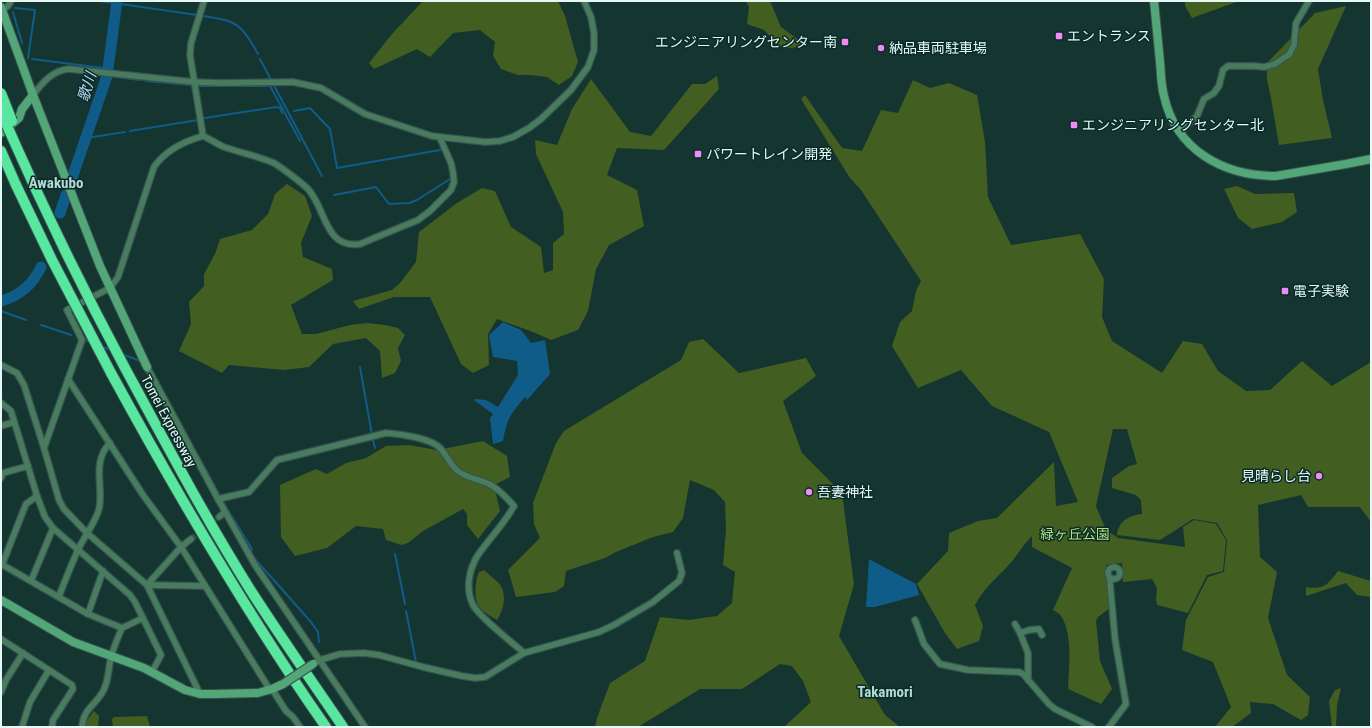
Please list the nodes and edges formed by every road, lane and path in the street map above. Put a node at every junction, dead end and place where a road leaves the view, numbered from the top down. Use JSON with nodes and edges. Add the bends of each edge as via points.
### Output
{"nodes":[{"id":1,"x":11,"y":1,"type":"edge"},
{"id":2,"x":204,"y":1,"type":"edge"},
{"id":3,"x":584,"y":1,"type":"edge"},
{"id":4,"x":1154,"y":1,"type":"edge"},
{"id":5,"x":1309,"y":1,"type":"edge"},
{"id":6,"x":2,"y":8,"type":"edge"},
{"id":7,"x":194,"y":82,"type":"junction"},
{"id":8,"x":1,"y":93,"type":"edge"},
{"id":9,"x":33,"y":95,"type":"junction"},
{"id":10,"x":1,"y":112,"type":"edge"},
{"id":11,"x":1180,"y":132,"type":"junction"},
{"id":12,"x":1,"y":133,"type":"edge"},
{"id":13,"x":203,"y":136,"type":"junction"},
{"id":14,"x":440,"y":138,"type":"junction"},
{"id":15,"x":1,"y":151,"type":"edge"},
{"id":16,"x":1,"y":156,"type":"edge"},
{"id":17,"x":1371,"y":159,"type":"edge"},
{"id":18,"x":16,"y":185,"type":"junction"},
{"id":19,"x":67,"y":256,"type":"junction"},
{"id":20,"x":110,"y":288,"type":"junction"},
{"id":21,"x":1,"y":365,"type":"edge"},
{"id":22,"x":147,"y":367,"type":"joint"},
{"id":23,"x":68,"y":379,"type":"junction"},
{"id":24,"x":1,"y":403,"type":"edge"},
{"id":25,"x":14,"y":422,"type":"junction"},
{"id":26,"x":1,"y":426,"type":"edge"},
{"id":27,"x":110,"y":443,"type":"junction"},
{"id":28,"x":44,"y":448,"type":"junction"},
{"id":29,"x":28,"y":466,"type":"junction"},
{"id":30,"x":1,"y":478,"type":"edge"},
{"id":31,"x":37,"y":496,"type":"junction"},
{"id":32,"x":218,"y":499,"type":"junction"},
{"id":33,"x":226,"y":512,"type":"junction"},
{"id":34,"x":219,"y":517,"type":"tunnel mouth"},
{"id":35,"x":53,"y":528,"type":"junction"},
{"id":36,"x":87,"y":533,"type":"junction"},
{"id":37,"x":191,"y":540,"type":"tunnel mouth"},
{"id":38,"x":181,"y":547,"type":"junction"},
{"id":39,"x":78,"y":549,"type":"junction"},
{"id":40,"x":677,"y":553,"type":"dead end"},
{"id":41,"x":2,"y":564,"type":"edge"},
{"id":42,"x":103,"y":572,"type":"junction"},
{"id":43,"x":1110,"y":578,"type":"dead end"},
{"id":44,"x":31,"y":581,"type":"junction"},
{"id":45,"x":147,"y":585,"type":"junction"},
{"id":46,"x":205,"y":586,"type":"junction"},
{"id":47,"x":59,"y":596,"type":"junction"},
{"id":48,"x":1,"y":600,"type":"edge"},
{"id":49,"x":88,"y":614,"type":"junction"},
{"id":50,"x":143,"y":618,"type":"junction"},
{"id":51,"x":915,"y":620,"type":"dead end"},
{"id":52,"x":1015,"y":624,"type":"dead end"},
{"id":53,"x":122,"y":628,"type":"junction"},
{"id":54,"x":1020,"y":633,"type":"junction"},
{"id":55,"x":1042,"y":635,"type":"dead end"},
{"id":56,"x":1,"y":639,"type":"edge"},
{"id":57,"x":23,"y":653,"type":"junction"},
{"id":58,"x":524,"y":653,"type":"junction"},
{"id":59,"x":111,"y":656,"type":"junction"},
{"id":60,"x":316,"y":662,"type":"junction"},
{"id":61,"x":49,"y":670,"type":"junction"},
{"id":62,"x":152,"y":672,"type":"junction"},
{"id":63,"x":1028,"y":680,"type":"junction"},
{"id":64,"x":271,"y":690,"type":"junction"},
{"id":65,"x":1,"y":692,"type":"edge"},
{"id":66,"x":200,"y":694,"type":"junction"},
{"id":67,"x":22,"y":727,"type":"edge"},
{"id":68,"x":52,"y":727,"type":"edge"},
{"id":69,"x":82,"y":727,"type":"edge"},
{"id":70,"x":300,"y":727,"type":"edge"},
{"id":71,"x":326,"y":727,"type":"edge"},
{"id":72,"x":343,"y":727,"type":"edge"},
{"id":73,"x":365,"y":727,"type":"edge"},
{"id":74,"x":1092,"y":727,"type":"edge"},
{"id":75,"x":1109,"y":727,"type":"edge"}],
"edges":[{"from":1,"to":6,"type":"street","via":[[8,6]]},
{"from":2,"to":7,"type":"street","via":[[191,43]]},
{"from":3,"to":14,"type":"street","via":[[591,17],[594,50],[588,66],[571,90],[541,119],[513,137],[500,140],[485,142]]},
{"from":4,"to":11,"type":"street","via":[[1164,96],[1171,117]]},
{"from":5,"to":11,"type":"street","via":[[1296,23],[1294,45],[1289,54],[1275,64],[1264,67],[1228,66],[1223,70],[1219,86],[1214,93],[1204,99],[1197,116]]},
{"from":6,"to":9,"type":"street"},
{"from":7,"to":9,"type":"street","via":[[64,69],[43,82]]},
{"from":7,"to":13,"type":"street"},
{"from":7,"to":14,"type":"street","via":[[293,82],[321,88],[365,114]]},
{"from":8,"to":19,"type":"highway","bridge":true},
{"from":9,"to":12,"type":"street","via":[[22,109],[19,118]]},
{"from":9,"to":20,"type":"street"},
{"from":10,"to":19,"type":"highway","name":"Tomei Expressway","bridge":true},
{"from":11,"to":17,"type":"street","via":[[1195,149],[1211,160],[1229,169],[1258,175],[1276,176]]},
{"from":13,"to":14,"type":"street","via":[[223,147],[275,164],[309,190],[330,232],[350,245],[360,244],[418,220],[451,190],[454,182],[453,172]]},
{"from":13,"to":20,"type":"street","via":[[188,140],[159,159],[154,167],[118,277]]},
{"from":15,"to":18,"type":"highway","name":"Tomei Expressway"},
{"from":16,"to":18,"type":"highway"},
{"from":18,"to":71,"type":"highway","name":"Tomei Expressway","bridge":true,"via":[[65,286],[165,472],[242,600]]},
{"from":19,"to":72,"type":"highway","name":"Tomei Expressway","bridge":true,"via":[[176,463],[219,537],[257,600]]},
{"from":20,"to":22,"type":"street"},
{"from":20,"to":23,"type":"street","via":[[67,310],[82,340]]},
{"from":21,"to":28,"type":"street","via":[[17,374],[24,385]]},
{"from":22,"to":32,"type":"street"},
{"from":23,"to":27,"type":"street"},
{"from":23,"to":28,"type":"street"},
{"from":24,"to":25,"type":"street","via":[[11,411]]},
{"from":25,"to":26,"type":"street"},
{"from":25,"to":29,"type":"street"},
{"from":27,"to":36,"type":"street","via":[[103,453],[99,472],[99,507]]},
{"from":27,"to":38,"type":"street","via":[[143,495]]},
{"from":28,"to":36,"type":"street","via":[[59,500],[64,509]]},
{"from":29,"to":30,"type":"street","via":[[3,474]]},
{"from":29,"to":31,"type":"street"},
{"from":31,"to":35,"type":"street","via":[[45,517]]},
{"from":31,"to":41,"type":"street","via":[[26,504]]},
{"from":32,"to":33,"type":"street"},
{"from":32,"to":58,"type":"street","via":[[249,492],[277,460],[386,434],[402,434],[434,443],[457,470],[490,484],[514,506],[472,565],[469,588],[474,606]]},
{"from":33,"to":34,"type":"street"},
{"from":33,"to":60,"type":"street","via":[[255,565]]},
{"from":35,"to":39,"type":"street"},
{"from":35,"to":44,"type":"street"},
{"from":36,"to":39,"type":"street"},
{"from":36,"to":45,"type":"street"},
{"from":37,"to":38,"type":"street"},
{"from":38,"to":45,"type":"street"},
{"from":38,"to":46,"type":"street"},
{"from":39,"to":42,"type":"street"},
{"from":39,"to":47,"type":"street"},
{"from":40,"to":58,"type":"street","via":[[682,573],[679,582],[653,602],[599,632]]},
{"from":41,"to":44,"type":"street"},
{"from":42,"to":49,"type":"street"},
{"from":42,"to":50,"type":"street","via":[[130,595]]},
{"from":43,"to":75,"type":"street","via":[[1115,638],[1126,704]]},
{"from":44,"to":47,"type":"street"},
{"from":45,"to":46,"type":"street"},
{"from":45,"to":66,"type":"street"},
{"from":46,"to":64,"type":"street"},
{"from":47,"to":49,"type":"street"},
{"from":48,"to":59,"type":"street","via":[[74,642]]},
{"from":49,"to":53,"type":"street"},
{"from":50,"to":53,"type":"street"},
{"from":50,"to":62,"type":"street","via":[[161,655]]},
{"from":51,"to":63,"type":"street","via":[[924,644],[940,664],[968,670],[1019,672]]},
{"from":52,"to":54,"type":"street"},
{"from":53,"to":59,"type":"street"},
{"from":54,"to":55,"type":"street","via":[[1039,629]]},
{"from":54,"to":63,"type":"street","via":[[1028,653]]},
{"from":56,"to":57,"type":"street"},
{"from":57,"to":61,"type":"street"},
{"from":57,"to":65,"type":"street"},
{"from":58,"to":60,"type":"street","via":[[490,675],[475,678],[364,653],[340,654]]},
{"from":59,"to":62,"type":"street"},
{"from":59,"to":69,"type":"street","via":[[106,684],[82,719]]},
{"from":60,"to":64,"type":"street","bridge":true},
{"from":60,"to":73,"type":"street"},
{"from":61,"to":67,"type":"street","via":[[30,702]]},
{"from":61,"to":68,"type":"street","via":[[72,685],[73,689],[53,720]]},
{"from":62,"to":66,"type":"street","via":[[185,690]]},
{"from":63,"to":74,"type":"street","via":[[1055,709]]},
{"from":64,"to":66,"type":"street","via":[[258,693]]},
{"from":64,"to":70,"type":"street"}]}
